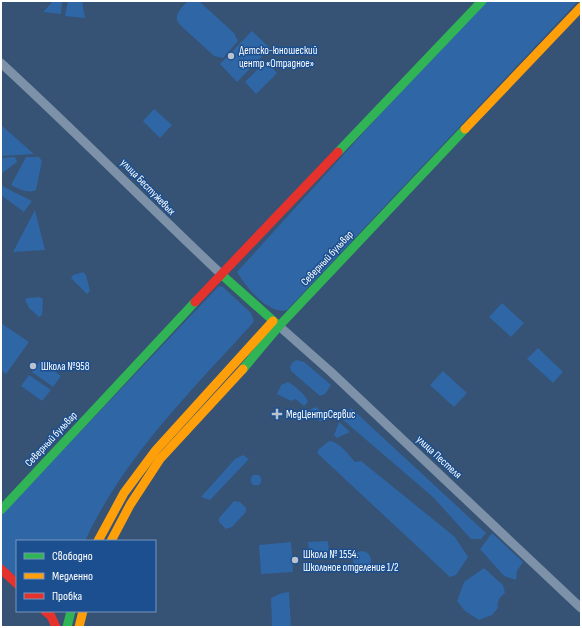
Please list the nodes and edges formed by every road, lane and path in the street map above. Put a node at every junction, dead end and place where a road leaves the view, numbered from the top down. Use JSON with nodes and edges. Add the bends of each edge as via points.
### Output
{"nodes":[{"id":1,"x":482,"y":1,"type":"edge"},
{"id":2,"x":581,"y":7,"type":"edge"},
{"id":3,"x":1,"y":63,"type":"edge"},
{"id":4,"x":222,"y":275,"type":"junction"},
{"id":5,"x":276,"y":324,"type":"junction"},
{"id":6,"x":1,"y":510,"type":"edge"},
{"id":7,"x":99,"y":540,"type":"edge"},
{"id":8,"x":112,"y":540,"type":"edge"},
{"id":9,"x":1,"y":569,"type":"edge"},
{"id":10,"x":16,"y":583,"type":"edge"},
{"id":11,"x":581,"y":608,"type":"edge"},
{"id":12,"x":46,"y":612,"type":"edge"},
{"id":13,"x":71,"y":612,"type":"edge"},
{"id":14,"x":83,"y":612,"type":"edge"},
{"id":15,"x":56,"y":627,"type":"edge"},
{"id":16,"x":67,"y":627,"type":"edge"},
{"id":17,"x":79,"y":627,"type":"edge"}],
"edges":[{"from":1,"to":4,"type":"main road","name":"Северный бульвар"},
{"from":2,"to":5,"type":"main road","name":"Северный бульвар"},
{"from":3,"to":4,"type":"street","name":"улица Бестужевых"},
{"from":4,"to":5,"type":"main road","name":"улица Бестужевых"},
{"from":4,"to":6,"type":"main road","name":"Северный бульвар"},
{"from":5,"to":7,"type":"main road","name":"Северный бульвар","via":[[156,450],[124,493]]},
{"from":5,"to":8,"type":"main road","name":"Северный бульвар","via":[[227,387],[160,459],[130,505]]},
{"from":5,"to":11,"type":"street","name":"улица Пестеля","via":[[331,372]]},
{"from":9,"to":10,"type":"main road"},
{"from":12,"to":15,"type":"main road"},
{"from":13,"to":16,"type":"main road"},
{"from":14,"to":17,"type":"main road"}]}
